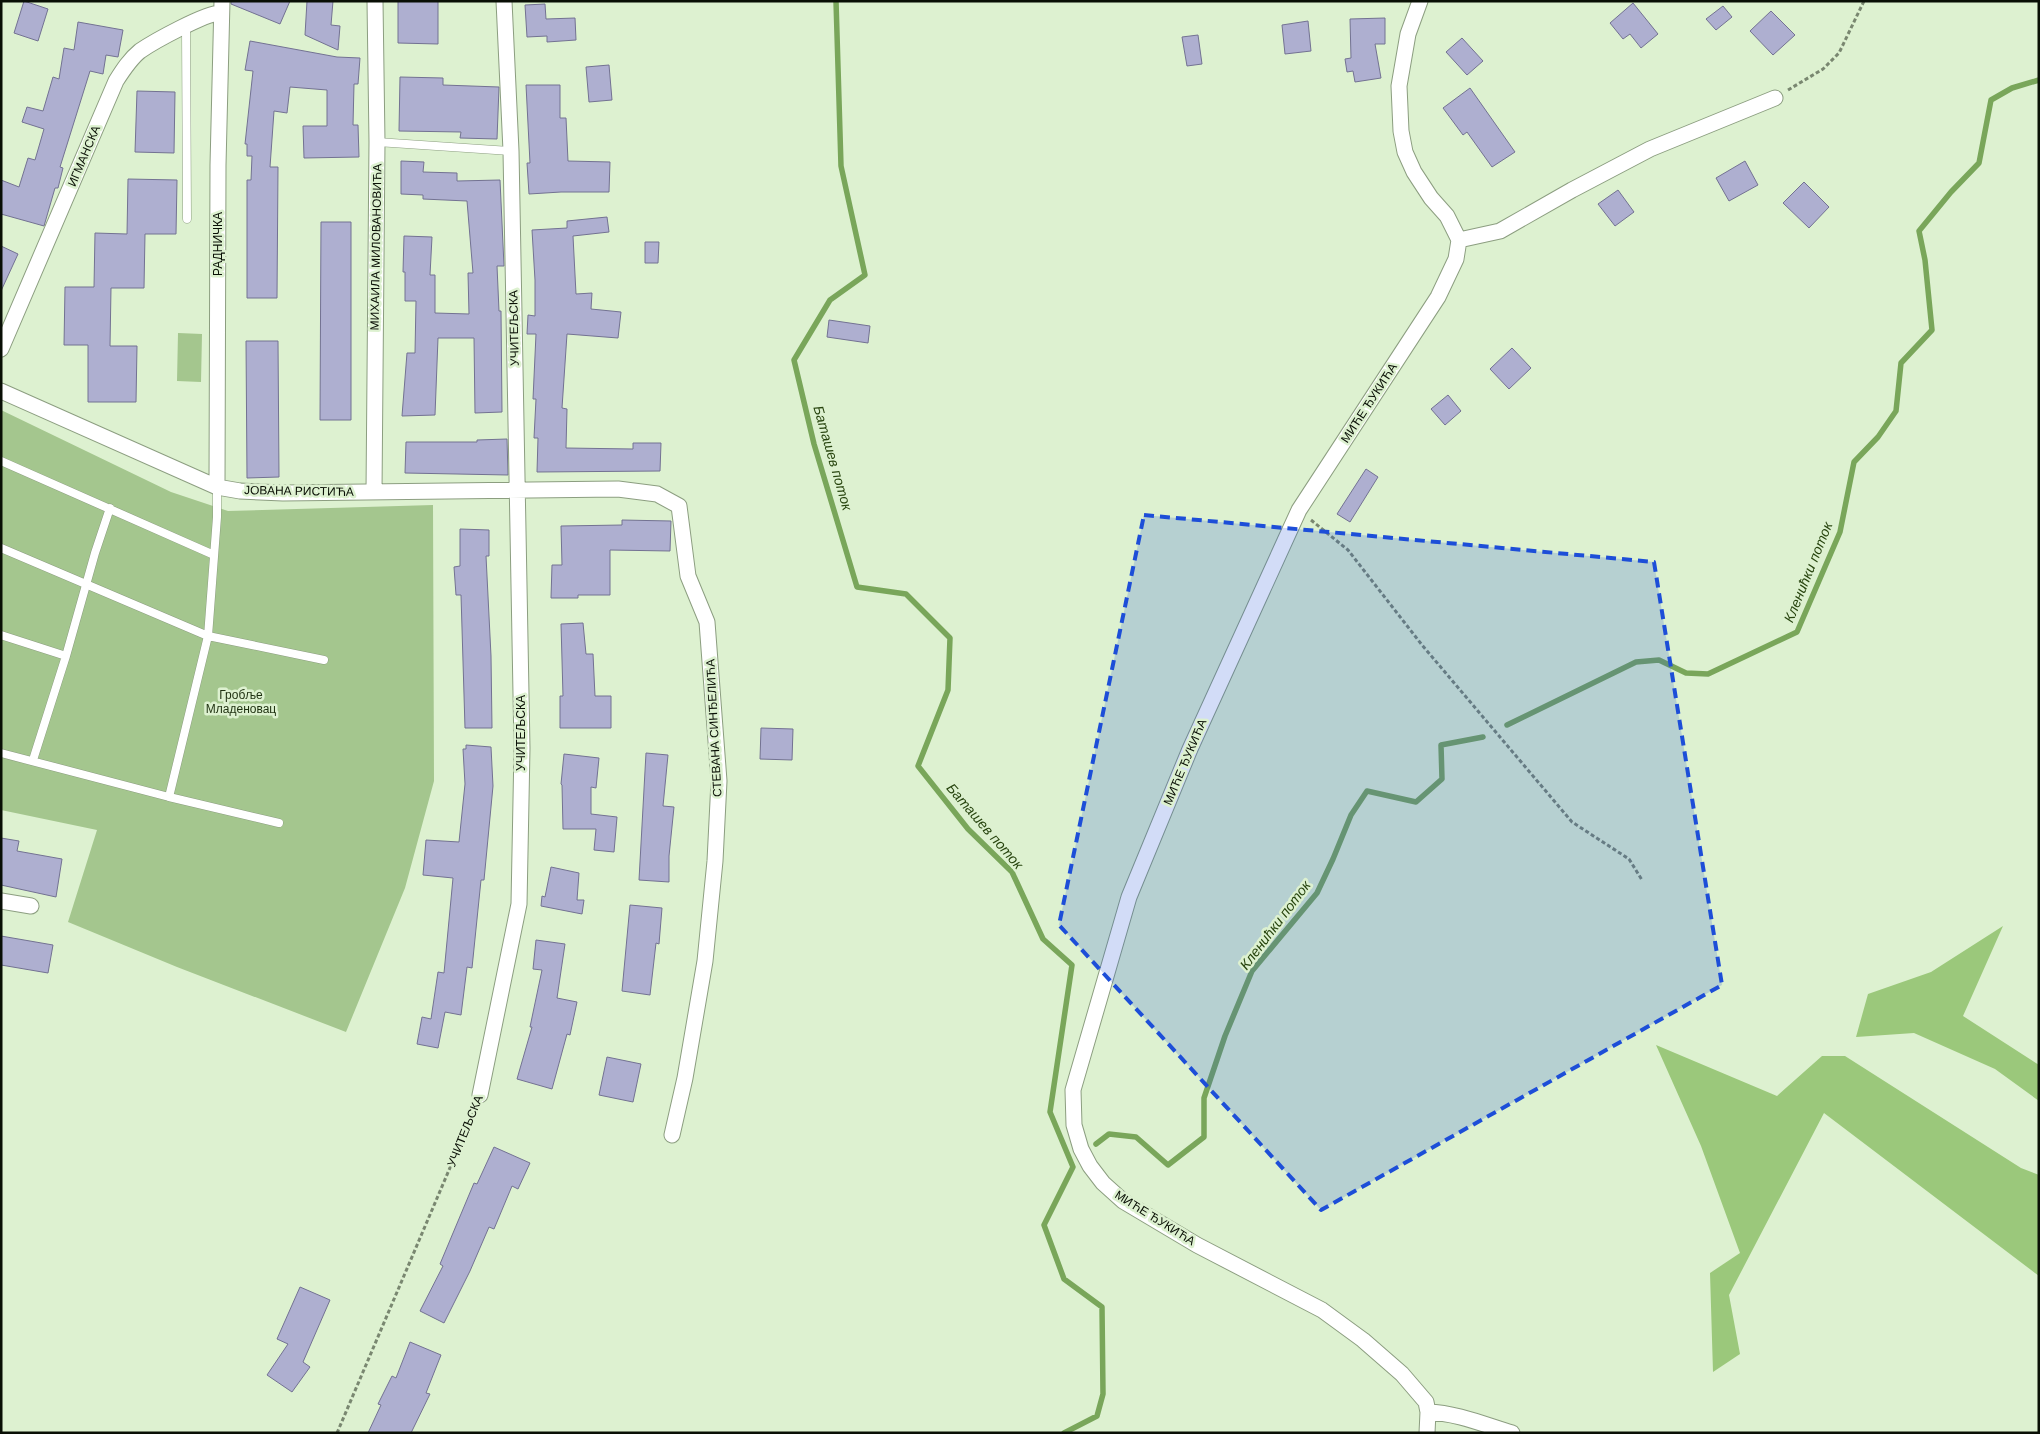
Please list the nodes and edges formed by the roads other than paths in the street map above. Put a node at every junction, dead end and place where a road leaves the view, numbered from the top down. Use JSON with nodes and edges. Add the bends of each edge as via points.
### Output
{"nodes":[{"id":1,"x":375,"y":1,"type":"edge"},
{"id":2,"x":504,"y":1,"type":"edge"},
{"id":3,"x":1420,"y":1,"type":"edge"},
{"id":4,"x":221,"y":7,"type":"edge"},
{"id":5,"x":186,"y":27,"type":"junction"},
{"id":6,"x":1775,"y":98,"type":"road end"},
{"id":7,"x":377,"y":142,"type":"junction"},
{"id":8,"x":511,"y":151,"type":"junction"},
{"id":9,"x":187,"y":219,"type":"dead end"},
{"id":10,"x":1459,"y":240,"type":"junction"},
{"id":11,"x":1,"y":349,"type":"edge"},
{"id":12,"x":1,"y":391,"type":"edge"},
{"id":13,"x":1,"y":461,"type":"edge"},
{"id":14,"x":217,"y":487,"type":"junction"},
{"id":15,"x":618,"y":489,"type":"joint"},
{"id":16,"x":374,"y":492,"type":"junction"},
{"id":17,"x":517,"y":492,"type":"junction"},
{"id":18,"x":110,"y":508,"type":"junction"},
{"id":19,"x":1,"y":548,"type":"edge"},
{"id":20,"x":214,"y":555,"type":"junction"},
{"id":21,"x":86,"y":584,"type":"junction"},
{"id":22,"x":1,"y":635,"type":"edge"},
{"id":23,"x":208,"y":636,"type":"junction"},
{"id":24,"x":66,"y":656,"type":"junction"},
{"id":25,"x":324,"y":660,"type":"dead end"},
{"id":26,"x":1,"y":753,"type":"edge"},
{"id":27,"x":33,"y":760,"type":"junction"},
{"id":28,"x":169,"y":796,"type":"junction"},
{"id":29,"x":279,"y":823,"type":"dead end"},
{"id":30,"x":1,"y":901,"type":"edge"},
{"id":31,"x":31,"y":906,"type":"dead end"},
{"id":32,"x":480,"y":1095,"type":"road end"},
{"id":33,"x":672,"y":1135,"type":"dead end"},
{"id":34,"x":1428,"y":1412,"type":"junction"},
{"id":35,"x":1427,"y":1433,"type":"edge"},
{"id":36,"x":1512,"y":1433,"type":"edge"}],
"edges":[{"from":1,"to":7,"type":"street","name":"МИХАИЛА МИЛОВАНОВИЋА"},
{"from":2,"to":8,"type":"street","name":"УЧИТЕЉСКА"},
{"from":3,"to":10,"type":"street","via":[[1408,34],[1399,86],[1401,131],[1405,152],[1414,172],[1447,216]]},
{"from":4,"to":5,"type":"street","name":"ИГМАНСКА"},
{"from":4,"to":14,"type":"street","name":"РАДНИЧКА"},
{"from":5,"to":9,"type":"lane"},
{"from":5,"to":11,"type":"street","name":"ИГМАНСКА","via":[[140,51],[116,81]]},
{"from":6,"to":10,"type":"street","via":[[1650,149],[1500,231]]},
{"from":7,"to":8,"type":"lane"},
{"from":7,"to":16,"type":"street","name":"МИХАИЛА МИЛОВАНОВИЋА"},
{"from":8,"to":17,"type":"street","name":"УЧИТЕЉСКА"},
{"from":10,"to":34,"type":"street","name":"МИЋЕ ЂУКИЋА","via":[[1456,259],[1438,297],[1299,510],[1190,749],[1128,897],[1074,1090],[1074,1125],[1081,1149],[1103,1183],[1123,1201],[1197,1245],[1322,1310],[1402,1374],[1426,1402]]},
{"from":12,"to":14,"type":"street","name":"ЈОВАНА РИСТИЋА"},
{"from":13,"to":18,"type":"lane"},
{"from":14,"to":16,"type":"street","name":"ЈОВАНА РИСТИЋА","via":[[283,493]]},
{"from":14,"to":20,"type":"lane"},
{"from":15,"to":17,"type":"street","name":"ЈОВАНА РИСТИЋА"},
{"from":15,"to":33,"type":"street","name":"СТЕВАНА СИНЂЕЛИЋА","via":[[657,494],[679,506],[688,576],[707,622],[719,781],[715,861],[696,1019]]},
{"from":16,"to":17,"type":"street","name":"ЈОВАНА РИСТИЋА"},
{"from":17,"to":32,"type":"street","name":"УЧИТЕЉСКА","via":[[522,748],[519,904]]},
{"from":18,"to":20,"type":"lane"},
{"from":18,"to":21,"type":"lane"},
{"from":19,"to":21,"type":"lane"},
{"from":20,"to":23,"type":"lane"},
{"from":21,"to":23,"type":"lane"},
{"from":21,"to":24,"type":"lane"},
{"from":22,"to":24,"type":"lane"},
{"from":23,"to":25,"type":"lane"},
{"from":23,"to":28,"type":"lane"},
{"from":24,"to":27,"type":"lane"},
{"from":26,"to":27,"type":"lane"},
{"from":27,"to":28,"type":"lane"},
{"from":28,"to":29,"type":"lane"},
{"from":30,"to":31,"type":"street"},
{"from":34,"to":35,"type":"street"},
{"from":34,"to":36,"type":"street","via":[[1458,1416]]}]}
